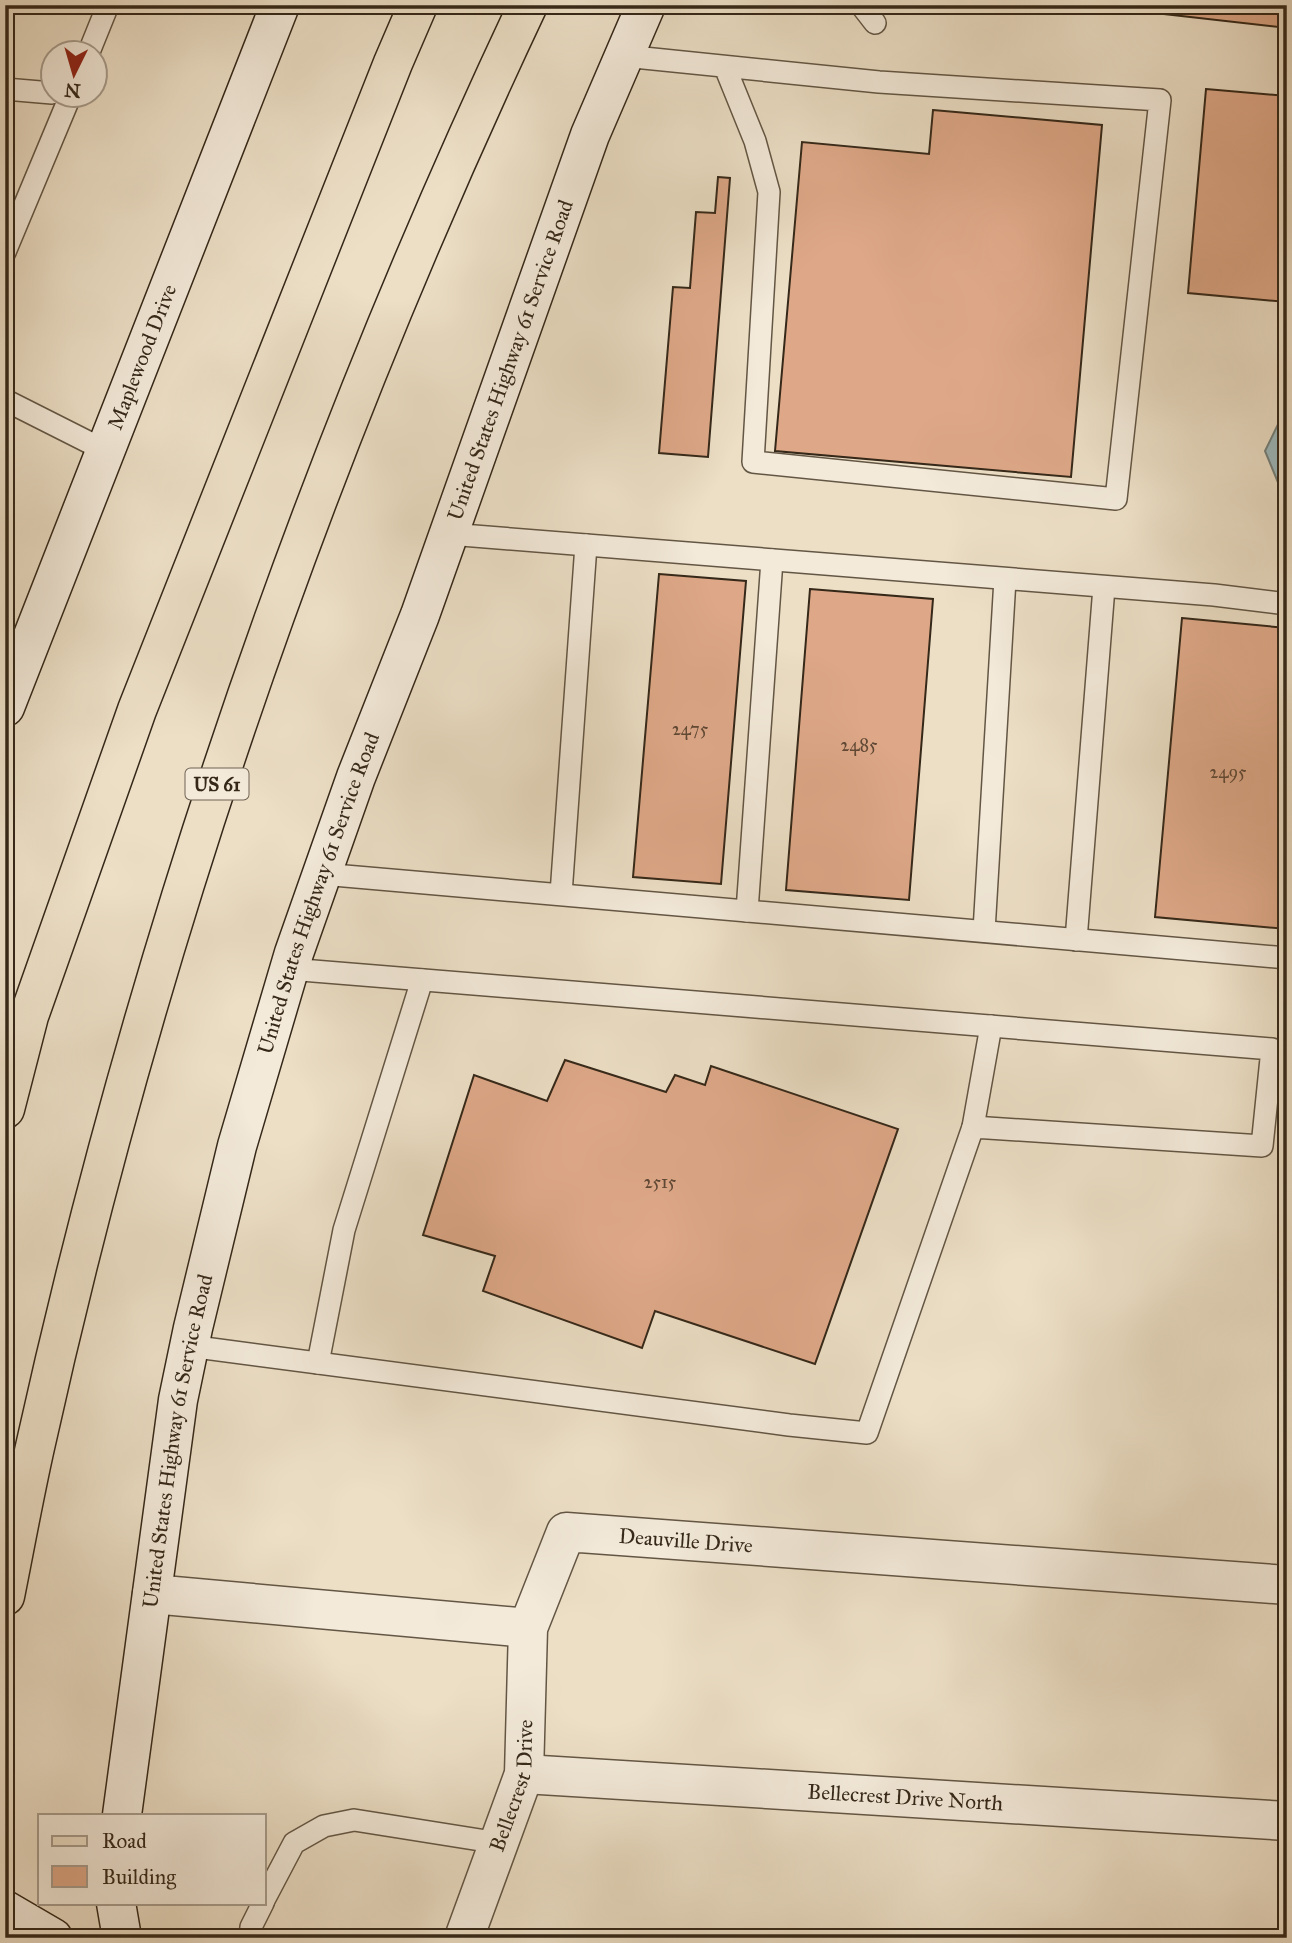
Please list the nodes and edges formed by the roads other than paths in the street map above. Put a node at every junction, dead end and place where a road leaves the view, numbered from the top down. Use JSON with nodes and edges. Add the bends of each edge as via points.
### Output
{"nodes":[{"id":1,"x":108,"y":5,"type":"edge"},
{"id":2,"x":280,"y":5,"type":"edge"},
{"id":3,"x":418,"y":5,"type":"edge"},
{"id":4,"x":528,"y":5,"type":"edge"},
{"id":5,"x":646,"y":5,"type":"edge"},
{"id":6,"x":861,"y":5,"type":"edge"},
{"id":7,"x":875,"y":23,"type":"dead end"},
{"id":8,"x":95,"y":38,"type":"edge"},
{"id":9,"x":624,"y":56,"type":"junction"},
{"id":10,"x":725,"y":67,"type":"junction"},
{"id":11,"x":5,"y":89,"type":"edge"},
{"id":12,"x":38,"y":92,"type":"edge"},
{"id":13,"x":65,"y":108,"type":"edge"},
{"id":14,"x":5,"y":253,"type":"edge"},
{"id":15,"x":5,"y":400,"type":"edge"},
{"id":16,"x":106,"y":451,"type":"junction"},
{"id":17,"x":449,"y":534,"type":"junction"},
{"id":18,"x":586,"y":545,"type":"junction"},
{"id":19,"x":772,"y":559,"type":"junction"},
{"id":20,"x":1005,"y":579,"type":"junction"},
{"id":21,"x":1104,"y":587,"type":"junction"},
{"id":22,"x":1287,"y":604,"type":"edge"},
{"id":23,"x":5,"y":707,"type":"edge"},
{"id":24,"x":322,"y":874,"type":"junction"},
{"id":25,"x":561,"y":894,"type":"junction"},
{"id":26,"x":747,"y":911,"type":"junction"},
{"id":27,"x":984,"y":931,"type":"junction"},
{"id":28,"x":1076,"y":940,"type":"junction"},
{"id":29,"x":1287,"y":958,"type":"edge"},
{"id":30,"x":289,"y":969,"type":"junction"},
{"id":31,"x":422,"y":980,"type":"junction"},
{"id":32,"x":991,"y":1026,"type":"junction"},
{"id":33,"x":5,"y":1109,"type":"edge"},
{"id":34,"x":973,"y":1127,"type":"junction"},
{"id":35,"x":189,"y":1346,"type":"junction"},
{"id":36,"x":318,"y":1363,"type":"junction"},
{"id":37,"x":1287,"y":1585,"type":"edge"},
{"id":38,"x":152,"y":1594,"type":"junction"},
{"id":39,"x":5,"y":1596,"type":"edge"},
{"id":40,"x":528,"y":1628,"type":"junction"},
{"id":41,"x":524,"y":1774,"type":"junction"},
{"id":42,"x":122,"y":1814,"type":"edge"},
{"id":43,"x":1287,"y":1821,"type":"edge"},
{"id":44,"x":499,"y":1843,"type":"junction"},
{"id":45,"x":266,"y":1897,"type":"edge"},
{"id":46,"x":116,"y":1904,"type":"edge"},
{"id":47,"x":262,"y":1904,"type":"edge"},
{"id":48,"x":5,"y":1910,"type":"edge"},
{"id":49,"x":53,"y":1938,"type":"edge"},
{"id":50,"x":122,"y":1938,"type":"edge"},
{"id":51,"x":250,"y":1938,"type":"edge"},
{"id":52,"x":464,"y":1938,"type":"edge"}],
"edges":[{"from":1,"to":8,"type":"lane"},
{"from":2,"to":16,"type":"street","name":"Maplewood Drive"},
{"from":3,"to":33,"type":"main road","via":[[137,710],[29,1016]]},
{"from":4,"to":39,"type":"main road","number":"US 61","via":[[390,317],[303,538],[224,761],[153,988],[90,1217]]},
{"from":5,"to":9,"type":"street","name":"United States Highway 61 Service Road"},
{"from":6,"to":7,"type":"lane"},
{"from":9,"to":10,"type":"lane"},
{"from":9,"to":17,"type":"street","name":"United States Highway 61 Service Road","via":[[590,135]]},
{"from":10,"to":10,"type":"lane","via":[[1160,100],[1116,499],[753,462],[769,192],[755,141]]},
{"from":11,"to":12,"type":"lane"},
{"from":13,"to":14,"type":"lane"},
{"from":15,"to":16,"type":"lane"},
{"from":16,"to":23,"type":"street","name":"Maplewood Drive"},
{"from":17,"to":18,"type":"lane"},
{"from":17,"to":24,"type":"street","name":"United States Highway 61 Service Road"},
{"from":18,"to":19,"type":"lane"},
{"from":18,"to":25,"type":"lane"},
{"from":19,"to":20,"type":"lane"},
{"from":19,"to":26,"type":"lane"},
{"from":20,"to":21,"type":"lane"},
{"from":20,"to":27,"type":"lane"},
{"from":21,"to":22,"type":"lane"},
{"from":21,"to":28,"type":"lane"},
{"from":24,"to":25,"type":"lane"},
{"from":24,"to":30,"type":"street","name":"United States Highway 61 Service Road"},
{"from":25,"to":26,"type":"lane"},
{"from":26,"to":27,"type":"lane"},
{"from":27,"to":28,"type":"lane"},
{"from":28,"to":29,"type":"lane"},
{"from":30,"to":31,"type":"lane"},
{"from":30,"to":35,"type":"street","name":"United States Highway 61 Service Road","via":[[237,1146]]},
{"from":31,"to":32,"type":"lane"},
{"from":31,"to":36,"type":"lane","via":[[344,1230]]},
{"from":32,"to":34,"type":"lane"},
{"from":32,"to":34,"type":"lane","via":[[1272,1049],[1262,1146]]},
{"from":34,"to":36,"type":"lane","via":[[867,1433]]},
{"from":35,"to":36,"type":"lane"},
{"from":35,"to":38,"type":"street","name":"United States Highway 61 Service Road"},
{"from":37,"to":40,"type":"street","name":"Deauville Drive","via":[[566,1532]]},
{"from":38,"to":40,"type":"street"},
{"from":38,"to":42,"type":"street","name":"United States Highway 61 Service Road"},
{"from":40,"to":41,"type":"street","name":"Bellecrest Drive"},
{"from":41,"to":43,"type":"street","name":"Bellecrest Drive North"},
{"from":41,"to":44,"type":"street","name":"Bellecrest Drive"},
{"from":44,"to":45,"type":"lane","via":[[354,1820],[324,1826],[294,1843]]},
{"from":44,"to":52,"type":"street","name":"Bellecrest Drive"},
{"from":46,"to":50,"type":"street"},
{"from":47,"to":51,"type":"lane"},
{"from":48,"to":49,"type":"street"}]}
